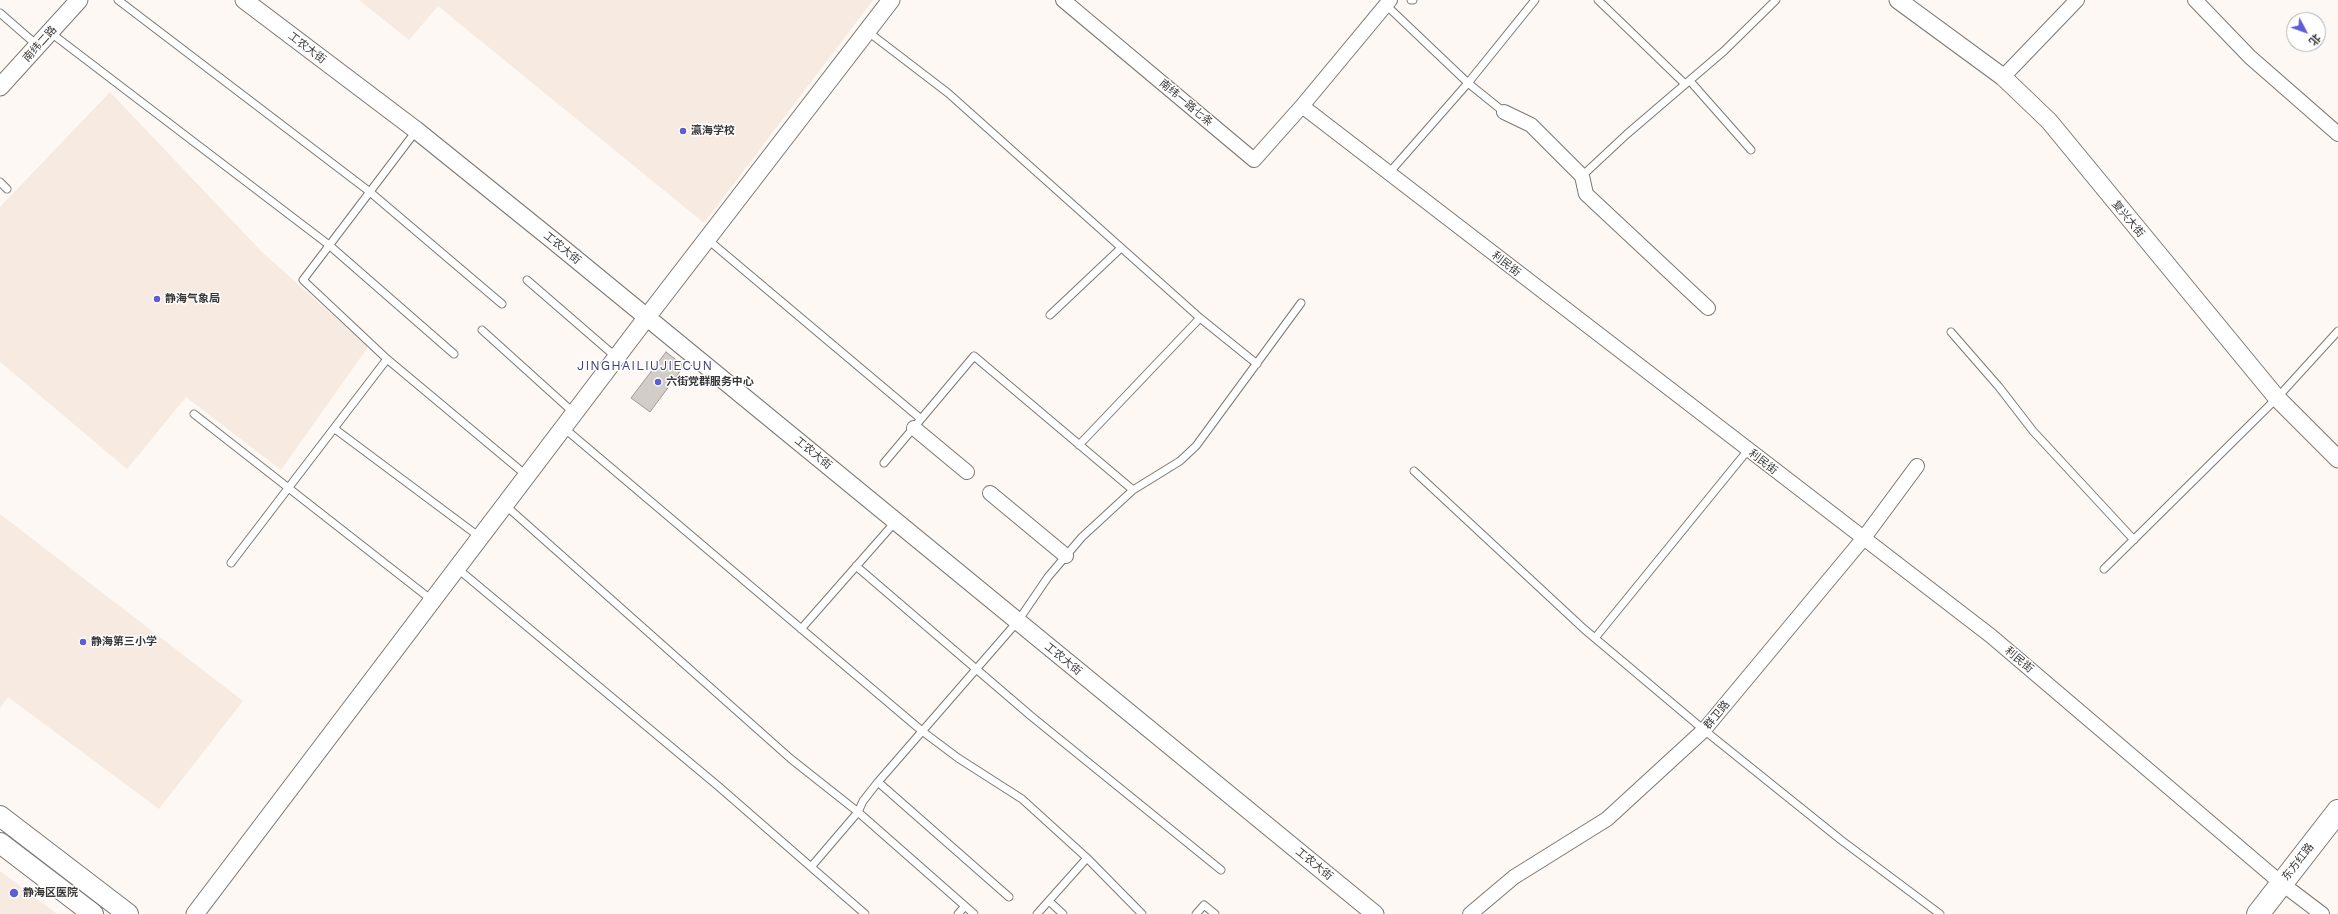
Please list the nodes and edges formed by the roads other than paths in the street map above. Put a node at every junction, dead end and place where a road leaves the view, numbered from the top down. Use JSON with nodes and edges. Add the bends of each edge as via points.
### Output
{"nodes":[{"id":1,"x":79,"y":0,"type":"edge"},
{"id":2,"x":118,"y":0,"type":"edge"},
{"id":3,"x":244,"y":0,"type":"edge"},
{"id":4,"x":891,"y":0,"type":"edge"},
{"id":5,"x":1063,"y":0,"type":"edge"},
{"id":6,"x":1535,"y":0,"type":"edge"},
{"id":7,"x":1598,"y":0,"type":"edge"},
{"id":8,"x":1776,"y":0,"type":"edge"},
{"id":9,"x":1898,"y":0,"type":"edge"},
{"id":10,"x":2077,"y":0,"type":"edge"},
{"id":11,"x":2195,"y":0,"type":"edge"},
{"id":12,"x":1388,"y":2,"type":"edge"},
{"id":13,"x":0,"y":13,"type":"edge"},
{"id":14,"x":866,"y":31,"type":"junction"},
{"id":15,"x":51,"y":32,"type":"junction"},
{"id":16,"x":38,"y":46,"type":"junction"},
{"id":17,"x":2003,"y":77,"type":"junction"},
{"id":18,"x":1687,"y":82,"type":"junction"},
{"id":19,"x":1468,"y":83,"type":"junction"},
{"id":20,"x":0,"y":87,"type":"edge"},
{"id":21,"x":1302,"y":106,"type":"junction"},
{"id":22,"x":1504,"y":112,"type":"joint"},
{"id":23,"x":416,"y":130,"type":"junction"},
{"id":24,"x":2338,"y":134,"type":"edge"},
{"id":25,"x":1752,"y":150,"type":"dead end"},
{"id":26,"x":1389,"y":174,"type":"junction"},
{"id":27,"x":1582,"y":176,"type":"junction"},
{"id":28,"x":0,"y":182,"type":"edge"},
{"id":29,"x":7,"y":188,"type":"dead end"},
{"id":30,"x":370,"y":192,"type":"junction"},
{"id":31,"x":707,"y":239,"type":"junction"},
{"id":32,"x":329,"y":245,"type":"junction"},
{"id":33,"x":1121,"y":248,"type":"junction"},
{"id":34,"x":526,"y":280,"type":"dead end"},
{"id":35,"x":1302,"y":303,"type":"dead end"},
{"id":36,"x":502,"y":304,"type":"dead end"},
{"id":37,"x":1708,"y":308,"type":"dead end"},
{"id":38,"x":1050,"y":315,"type":"dead end"},
{"id":39,"x":647,"y":317,"type":"junction"},
{"id":40,"x":1200,"y":318,"type":"junction"},
{"id":41,"x":482,"y":330,"type":"dead end"},
{"id":42,"x":2338,"y":331,"type":"edge"},
{"id":43,"x":1951,"y":332,"type":"dead end"},
{"id":44,"x":454,"y":354,"type":"dead end"},
{"id":45,"x":616,"y":357,"type":"junction"},
{"id":46,"x":388,"y":359,"type":"junction"},
{"id":47,"x":1257,"y":364,"type":"junction"},
{"id":48,"x":2277,"y":398,"type":"junction"},
{"id":49,"x":575,"y":413,"type":"junction"},
{"id":50,"x":194,"y":414,"type":"dead end"},
{"id":51,"x":917,"y":423,"type":"junction"},
{"id":52,"x":563,"y":428,"type":"junction"},
{"id":53,"x":335,"y":429,"type":"junction"},
{"id":54,"x":1079,"y":445,"type":"junction"},
{"id":55,"x":1748,"y":450,"type":"junction"},
{"id":56,"x":2338,"y":459,"type":"edge"},
{"id":57,"x":884,"y":463,"type":"dead end"},
{"id":58,"x":1917,"y":466,"type":"dead end"},
{"id":59,"x":1414,"y":471,"type":"dead end"},
{"id":60,"x":967,"y":472,"type":"dead end"},
{"id":61,"x":527,"y":476,"type":"junction"},
{"id":62,"x":289,"y":490,"type":"junction"},
{"id":63,"x":1133,"y":490,"type":"junction"},
{"id":64,"x":990,"y":493,"type":"dead end"},
{"id":65,"x":505,"y":505,"type":"junction"},
{"id":66,"x":896,"y":521,"type":"junction"},
{"id":67,"x":481,"y":538,"type":"junction"},
{"id":68,"x":1863,"y":539,"type":"junction"},
{"id":69,"x":2134,"y":540,"type":"junction"},
{"id":70,"x":1066,"y":556,"type":"junction"},
{"id":71,"x":231,"y":563,"type":"dead end"},
{"id":72,"x":856,"y":566,"type":"junction"},
{"id":73,"x":458,"y":569,"type":"junction"},
{"id":74,"x":2104,"y":569,"type":"dead end"},
{"id":75,"x":433,"y":601,"type":"junction"},
{"id":76,"x":1018,"y":621,"type":"junction"},
{"id":77,"x":801,"y":629,"type":"junction"},
{"id":78,"x":1595,"y":638,"type":"junction"},
{"id":79,"x":976,"y":668,"type":"junction"},
{"id":80,"x":1704,"y":730,"type":"junction"},
{"id":81,"x":922,"y":731,"type":"junction"},
{"id":82,"x":878,"y":782,"type":"junction"},
{"id":83,"x":2338,"y":811,"type":"edge"},
{"id":84,"x":858,"y":812,"type":"junction"},
{"id":85,"x":0,"y":816,"type":"edge"},
{"id":86,"x":2338,"y":835,"type":"edge"},
{"id":87,"x":0,"y":843,"type":"edge"},
{"id":88,"x":1087,"y":858,"type":"junction"},
{"id":89,"x":811,"y":867,"type":"junction"},
{"id":90,"x":1221,"y":870,"type":"dead end"},
{"id":91,"x":2287,"y":887,"type":"junction"},
{"id":92,"x":1009,"y":897,"type":"dead end"},
{"id":93,"x":1049,"y":901,"type":"junction"},
{"id":94,"x":965,"y":906,"type":"junction"},
{"id":95,"x":92,"y":914,"type":"edge"},
{"id":96,"x":128,"y":914,"type":"edge"},
{"id":97,"x":194,"y":914,"type":"edge"},
{"id":98,"x":865,"y":914,"type":"edge"},
{"id":99,"x":958,"y":914,"type":"edge"},
{"id":100,"x":974,"y":914,"type":"edge"},
{"id":101,"x":1038,"y":914,"type":"edge"},
{"id":102,"x":1063,"y":914,"type":"edge"},
{"id":103,"x":1142,"y":914,"type":"edge"},
{"id":104,"x":1196,"y":914,"type":"edge"},
{"id":105,"x":1215,"y":914,"type":"edge"},
{"id":106,"x":1375,"y":914,"type":"edge"},
{"id":107,"x":1470,"y":914,"type":"edge"},
{"id":108,"x":1940,"y":914,"type":"edge"},
{"id":109,"x":2258,"y":914,"type":"edge"},
{"id":110,"x":2277,"y":914,"type":"edge"},
{"id":111,"x":2322,"y":914,"type":"edge"}],
"edges":[{"from":1,"to":15,"type":"street","name":"南纬二路"},
{"from":2,"to":30,"type":"lane"},
{"from":3,"to":23,"type":"street","name":"工农大街"},
{"from":4,"to":14,"type":"street"},
{"from":5,"to":21,"type":"street","name":"南纬一路七条","via":[[1254,160]]},
{"from":6,"to":19,"type":"lane"},
{"from":7,"to":18,"type":"lane"},
{"from":8,"to":18,"type":"lane","via":[[1751,26]]},
{"from":9,"to":17,"type":"street","name":"复兴大街"},
{"from":10,"to":17,"type":"street"},
{"from":11,"to":24,"type":"street","via":[[2250,57]]},
{"from":12,"to":19,"type":"lane"},
{"from":12,"to":21,"type":"street"},
{"from":13,"to":16,"type":"lane"},
{"from":14,"to":31,"type":"street"},
{"from":14,"to":33,"type":"lane","via":[[948,93]]},
{"from":15,"to":16,"type":"street","name":"南纬二路"},
{"from":15,"to":32,"type":"lane"},
{"from":16,"to":20,"type":"street","name":"南纬二路"},
{"from":17,"to":48,"type":"street","name":"复兴大街","via":[[2049,121]]},
{"from":18,"to":25,"type":"lane"},
{"from":18,"to":27,"type":"lane"},
{"from":19,"to":22,"type":"lane"},
{"from":19,"to":26,"type":"lane"},
{"from":21,"to":26,"type":"street","name":"利民街"},
{"from":22,"to":27,"type":"street","via":[[1531,125]]},
{"from":23,"to":30,"type":"lane"},
{"from":23,"to":39,"type":"street","name":"工农大街"},
{"from":26,"to":55,"type":"street","name":"利民街"},
{"from":27,"to":37,"type":"street","via":[[1586,194]]},
{"from":28,"to":29,"type":"lane"},
{"from":30,"to":32,"type":"lane"},
{"from":30,"to":36,"type":"lane"},
{"from":31,"to":39,"type":"street"},
{"from":31,"to":51,"type":"lane"},
{"from":32,"to":44,"type":"lane"},
{"from":32,"to":46,"type":"lane","via":[[303,280]]},
{"from":33,"to":38,"type":"lane"},
{"from":33,"to":40,"type":"lane"},
{"from":34,"to":45,"type":"lane"},
{"from":35,"to":47,"type":"lane"},
{"from":39,"to":45,"type":"street"},
{"from":39,"to":66,"type":"street","name":"工农大街"},
{"from":40,"to":47,"type":"lane"},
{"from":40,"to":54,"type":"lane"},
{"from":41,"to":49,"type":"lane"},
{"from":42,"to":48,"type":"lane"},
{"from":43,"to":69,"type":"lane","via":[[2033,431]]},
{"from":45,"to":49,"type":"street"},
{"from":46,"to":53,"type":"lane"},
{"from":46,"to":61,"type":"lane"},
{"from":47,"to":63,"type":"lane","via":[[1196,446],[1180,461]]},
{"from":48,"to":56,"type":"street","name":"复兴大街"},
{"from":48,"to":69,"type":"lane"},
{"from":49,"to":52,"type":"street"},
{"from":50,"to":62,"type":"lane"},
{"from":51,"to":54,"type":"lane","via":[[974,356]]},
{"from":51,"to":57,"type":"lane"},
{"from":51,"to":60,"type":"street"},
{"from":52,"to":61,"type":"street"},
{"from":52,"to":77,"type":"lane"},
{"from":53,"to":62,"type":"lane"},
{"from":53,"to":67,"type":"lane"},
{"from":54,"to":63,"type":"lane"},
{"from":55,"to":68,"type":"street","name":"利民街"},
{"from":55,"to":78,"type":"lane"},
{"from":58,"to":68,"type":"street","name":"群卫路"},
{"from":59,"to":78,"type":"lane"},
{"from":61,"to":65,"type":"street"},
{"from":62,"to":71,"type":"lane"},
{"from":62,"to":75,"type":"lane"},
{"from":63,"to":70,"type":"lane","via":[[1082,537]]},
{"from":64,"to":70,"type":"street"},
{"from":65,"to":67,"type":"street"},
{"from":65,"to":84,"type":"lane","via":[[785,753]]},
{"from":66,"to":72,"type":"lane"},
{"from":66,"to":76,"type":"street","name":"工农大街"},
{"from":67,"to":73,"type":"street"},
{"from":68,"to":80,"type":"street","name":"群卫路"},
{"from":68,"to":91,"type":"street","name":"利民街","via":[[1991,636]]},
{"from":69,"to":74,"type":"lane"},
{"from":70,"to":76,"type":"lane"},
{"from":72,"to":77,"type":"lane"},
{"from":72,"to":79,"type":"lane"},
{"from":73,"to":75,"type":"street"},
{"from":73,"to":89,"type":"lane"},
{"from":75,"to":97,"type":"street"},
{"from":76,"to":79,"type":"lane"},
{"from":76,"to":106,"type":"street","name":"工农大街"},
{"from":77,"to":81,"type":"lane"},
{"from":78,"to":80,"type":"lane"},
{"from":79,"to":81,"type":"lane"},
{"from":79,"to":90,"type":"lane","via":[[1031,716]]},
{"from":80,"to":107,"type":"street","name":"群卫路","via":[[1607,819],[1514,877]]},
{"from":80,"to":108,"type":"lane","via":[[1841,840]]},
{"from":81,"to":82,"type":"lane"},
{"from":81,"to":88,"type":"lane","via":[[958,758],[1022,799]]},
{"from":82,"to":84,"type":"lane","via":[[863,800]]},
{"from":82,"to":92,"type":"lane"},
{"from":83,"to":91,"type":"main road","name":"东方红路"},
{"from":84,"to":89,"type":"lane"},
{"from":84,"to":94,"type":"lane"},
{"from":85,"to":96,"type":"main road"},
{"from":86,"to":91,"type":"main road"},
{"from":87,"to":95,"type":"main road"},
{"from":88,"to":93,"type":"lane"},
{"from":88,"to":103,"type":"lane"},
{"from":89,"to":98,"type":"lane"},
{"from":91,"to":109,"type":"main road","name":"东方红路"},
{"from":91,"to":110,"type":"main road"},
{"from":91,"to":111,"type":"street","name":"利民街"},
{"from":93,"to":101,"type":"lane"},
{"from":93,"to":102,"type":"lane"},
{"from":94,"to":99,"type":"lane"},
{"from":94,"to":100,"type":"lane"},
{"from":104,"to":105,"type":"lane","via":[[1204,905]]}]}
